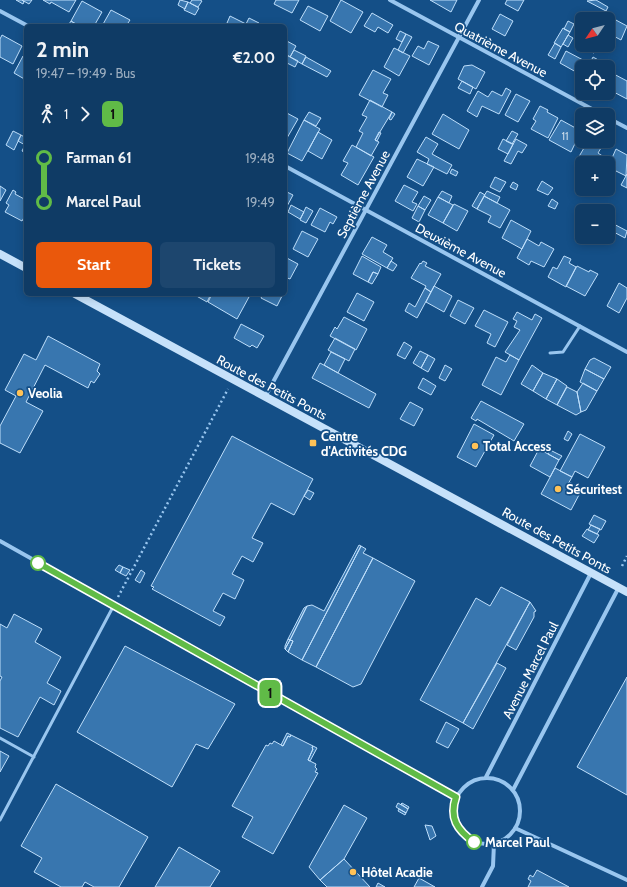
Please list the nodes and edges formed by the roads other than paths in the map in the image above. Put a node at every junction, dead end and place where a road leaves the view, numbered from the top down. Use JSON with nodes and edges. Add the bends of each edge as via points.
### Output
{"nodes":[{"id":1,"x":390,"y":0,"type":"edge"},
{"id":2,"x":479,"y":0,"type":"edge"},
{"id":3,"x":0,"y":11,"type":"edge"},
{"id":4,"x":24,"y":24,"type":"edge"},
{"id":5,"x":459,"y":38,"type":"junction"},
{"id":6,"x":590,"y":108,"type":"edge"},
{"id":7,"x":615,"y":122,"type":"edge"},
{"id":8,"x":627,"y":128,"type":"edge"},
{"id":9,"x":287,"y":167,"type":"edge"},
{"id":10,"x":366,"y":211,"type":"junction"},
{"id":11,"x":0,"y":254,"type":"edge"},
{"id":12,"x":24,"y":267,"type":"edge"},
{"id":13,"x":79,"y":296,"type":"edge"},
{"id":14,"x":580,"y":326,"type":"junction"},
{"id":15,"x":627,"y":352,"type":"edge"},
{"id":16,"x":550,"y":353,"type":"dead end"},
{"id":17,"x":265,"y":397,"type":"junction"},
{"id":18,"x":0,"y":541,"type":"edge"},
{"id":19,"x":591,"y":572,"type":"junction"},
{"id":20,"x":619,"y":587,"type":"junction"},
{"id":21,"x":627,"y":592,"type":"edge"},
{"id":22,"x":114,"y":605,"type":"junction"},
{"id":23,"x":0,"y":738,"type":"edge"},
{"id":24,"x":34,"y":756,"type":"junction"},
{"id":25,"x":486,"y":777,"type":"junction"},
{"id":26,"x":513,"y":790,"type":"junction"},
{"id":27,"x":456,"y":797,"type":"junction"},
{"id":28,"x":0,"y":820,"type":"edge"},
{"id":29,"x":515,"y":828,"type":"junction"},
{"id":30,"x":494,"y":844,"type":"junction"},
{"id":31,"x":627,"y":880,"type":"edge"},
{"id":32,"x":482,"y":887,"type":"edge"}],
"edges":[{"from":1,"to":5,"type":"street","name":"Quatrième Avenue"},
{"from":2,"to":5,"type":"street","name":"Septième Avenue"},
{"from":3,"to":4,"type":"street"},
{"from":5,"to":6,"type":"street","name":"Quatrième Avenue"},
{"from":5,"to":10,"type":"street","name":"Septième Avenue"},
{"from":7,"to":8,"type":"street"},
{"from":9,"to":10,"type":"street","name":"Deuxième Avenue"},
{"from":10,"to":14,"type":"street","name":"Deuxième Avenue"},
{"from":10,"to":17,"type":"street","name":"Septième Avenue"},
{"from":11,"to":12,"type":"main road"},
{"from":13,"to":17,"type":"main road","name":"Route des Petits Ponts"},
{"from":14,"to":15,"type":"street","name":"Deuxième Avenue"},
{"from":14,"to":16,"type":"lane","via":[[563,352]]},
{"from":17,"to":19,"type":"main road","name":"Route des Petits Ponts"},
{"from":18,"to":22,"type":"street"},
{"from":19,"to":20,"type":"main road","name":"Route des Petits Ponts"},
{"from":19,"to":25,"type":"street","name":"Avenue Marcel Paul"},
{"from":20,"to":21,"type":"main road","name":"Route des Petits Ponts"},
{"from":20,"to":26,"type":"street"},
{"from":22,"to":24,"type":"lane"},
{"from":22,"to":27,"type":"street"},
{"from":23,"to":24,"type":"lane"},
{"from":24,"to":28,"type":"lane"},
{"from":25,"to":26,"type":"street","via":[[500,780]]},
{"from":25,"to":27,"type":"street","via":[[475,779],[465,785]]},
{"from":26,"to":29,"type":"street","via":[[520,809]]},
{"from":27,"to":30,"type":"street","via":[[454,817],[461,832],[474,842]]},
{"from":29,"to":30,"type":"street","via":[[507,838]]},
{"from":29,"to":31,"type":"street"},
{"from":30,"to":32,"type":"street","via":[[493,866]]}]}
